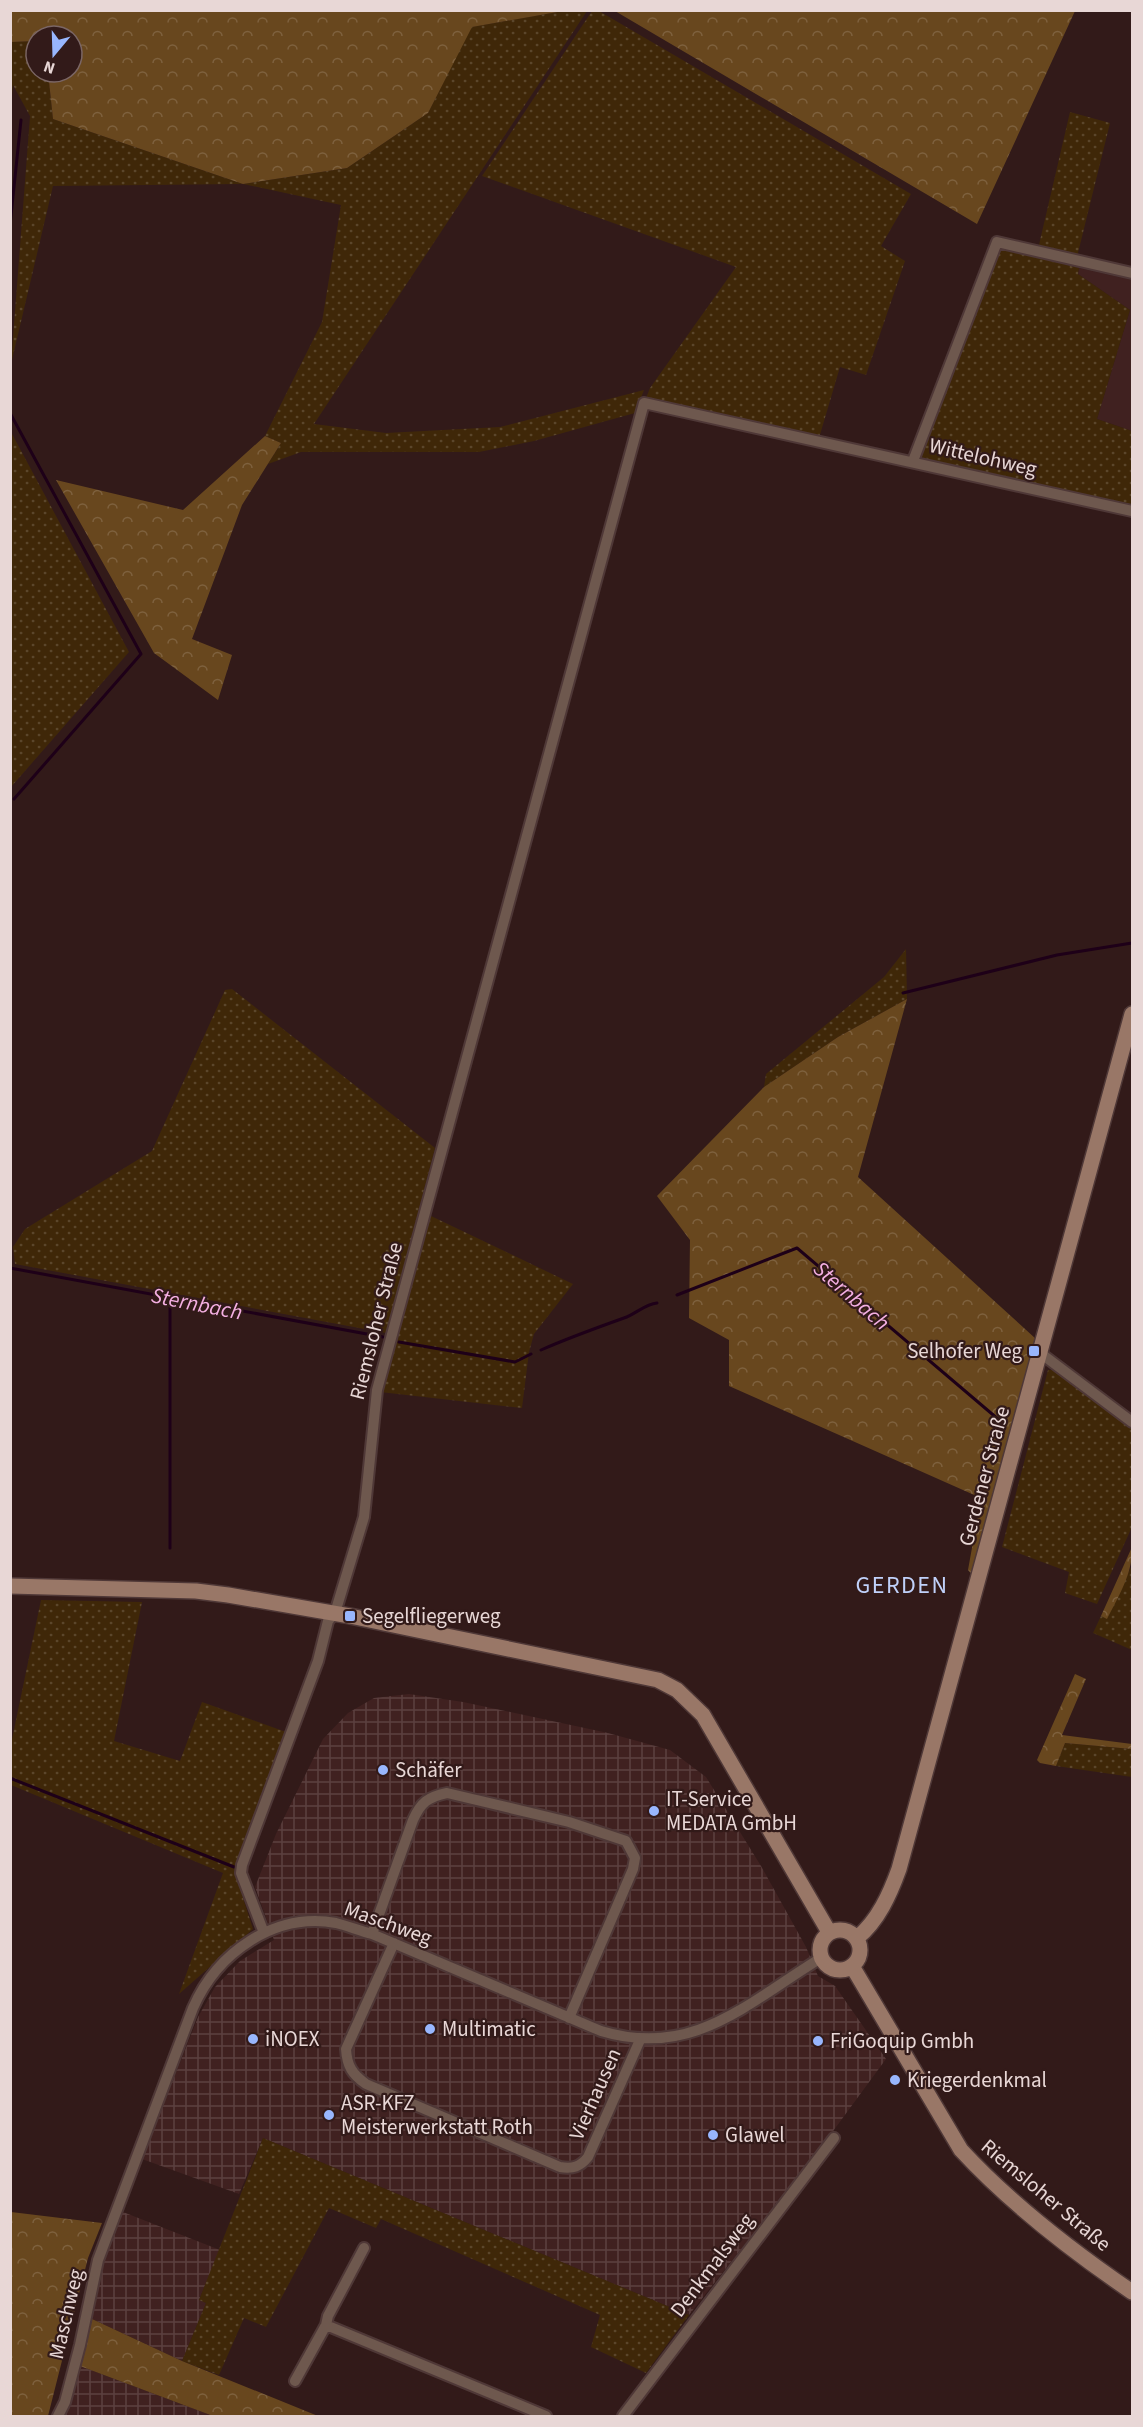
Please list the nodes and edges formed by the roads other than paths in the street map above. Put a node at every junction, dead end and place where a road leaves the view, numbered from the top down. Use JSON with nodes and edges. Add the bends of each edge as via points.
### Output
{"nodes":[{"id":1,"x":1132,"y":273,"type":"edge"},
{"id":2,"x":913,"y":461,"type":"junction"},
{"id":3,"x":1132,"y":511,"type":"edge"},
{"id":4,"x":1132,"y":1014,"type":"edge"},
{"id":5,"x":1039,"y":1352,"type":"junction"},
{"id":6,"x":1132,"y":1422,"type":"edge"},
{"id":7,"x":10,"y":1586,"type":"edge"},
{"id":8,"x":335,"y":1613,"type":"junction"},
{"id":9,"x":830,"y":1932,"type":"junction"},
{"id":10,"x":264,"y":1933,"type":"junction"},
{"id":11,"x":372,"y":1934,"type":"junction"},
{"id":12,"x":857,"y":1938,"type":"junction"},
{"id":13,"x":394,"y":1943,"type":"junction"},
{"id":14,"x":821,"y":1958,"type":"junction"},
{"id":15,"x":852,"y":1966,"type":"junction"},
{"id":16,"x":569,"y":2018,"type":"junction"},
{"id":17,"x":640,"y":2040,"type":"junction"},
{"id":18,"x":834,"y":2138,"type":"dead end"},
{"id":19,"x":364,"y":2248,"type":"dead end"},
{"id":20,"x":1132,"y":2292,"type":"edge"},
{"id":21,"x":326,"y":2325,"type":"junction"},
{"id":22,"x":295,"y":2381,"type":"dead end"},
{"id":23,"x":58,"y":2416,"type":"edge"},
{"id":24,"x":546,"y":2416,"type":"edge"},
{"id":25,"x":623,"y":2416,"type":"edge"}],
"edges":[{"from":1,"to":2,"type":"street","name":"Wittelohweg","via":[[998,242]]},
{"from":2,"to":3,"type":"street","name":"Wittelohweg"},
{"from":2,"to":8,"type":"street","name":"Riemsloher Straße","via":[[644,403],[377,1390],[364,1517]]},
{"from":4,"to":5,"type":"main road","name":"Gerdener Straße"},
{"from":5,"to":6,"type":"street"},
{"from":5,"to":12,"type":"main road","name":"Gerdener Straße","via":[[899,1869],[890,1894]]},
{"from":7,"to":8,"type":"main road","via":[[196,1591]]},
{"from":8,"to":9,"type":"main road","via":[[638,1675],[677,1690],[703,1715]]},
{"from":8,"to":10,"type":"street","name":"Riemsloher Straße","via":[[328,1622],[318,1661],[242,1865],[241,1874]]},
{"from":9,"to":12,"type":"main road","via":[[841,1929]]},
{"from":9,"to":14,"type":"main road","via":[[821,1941]]},
{"from":10,"to":11,"type":"street","name":"Maschweg","via":[[318,1922]]},
{"from":10,"to":23,"type":"street","name":"Maschweg","via":[[224,1959],[201,1989],[98,2260],[80,2345]]},
{"from":11,"to":13,"type":"street","name":"Maschweg"},
{"from":11,"to":16,"type":"street","via":[[413,1820],[421,1803],[433,1796],[447,1793],[626,1840],[635,1858],[633,1869]]},
{"from":12,"to":15,"type":"main road","via":[[859,1956]]},
{"from":13,"to":16,"type":"street","name":"Maschweg"},
{"from":13,"to":17,"type":"street","name":"Vierhausen","via":[[346,2049],[347,2063],[354,2075],[366,2084],[560,2167],[572,2169],[588,2157]]},
{"from":14,"to":15,"type":"main road","via":[[835,1969]]},
{"from":14,"to":17,"type":"street","name":"Maschweg","via":[[702,2030],[672,2039]]},
{"from":15,"to":20,"type":"main road","name":"Riemsloher Straße","via":[[961,2150],[984,2175]]},
{"from":16,"to":17,"type":"street","name":"Maschweg"},
{"from":18,"to":25,"type":"street","name":"Denkmalsweg"},
{"from":19,"to":21,"type":"street"},
{"from":21,"to":22,"type":"street"},
{"from":21,"to":24,"type":"street"}]}
